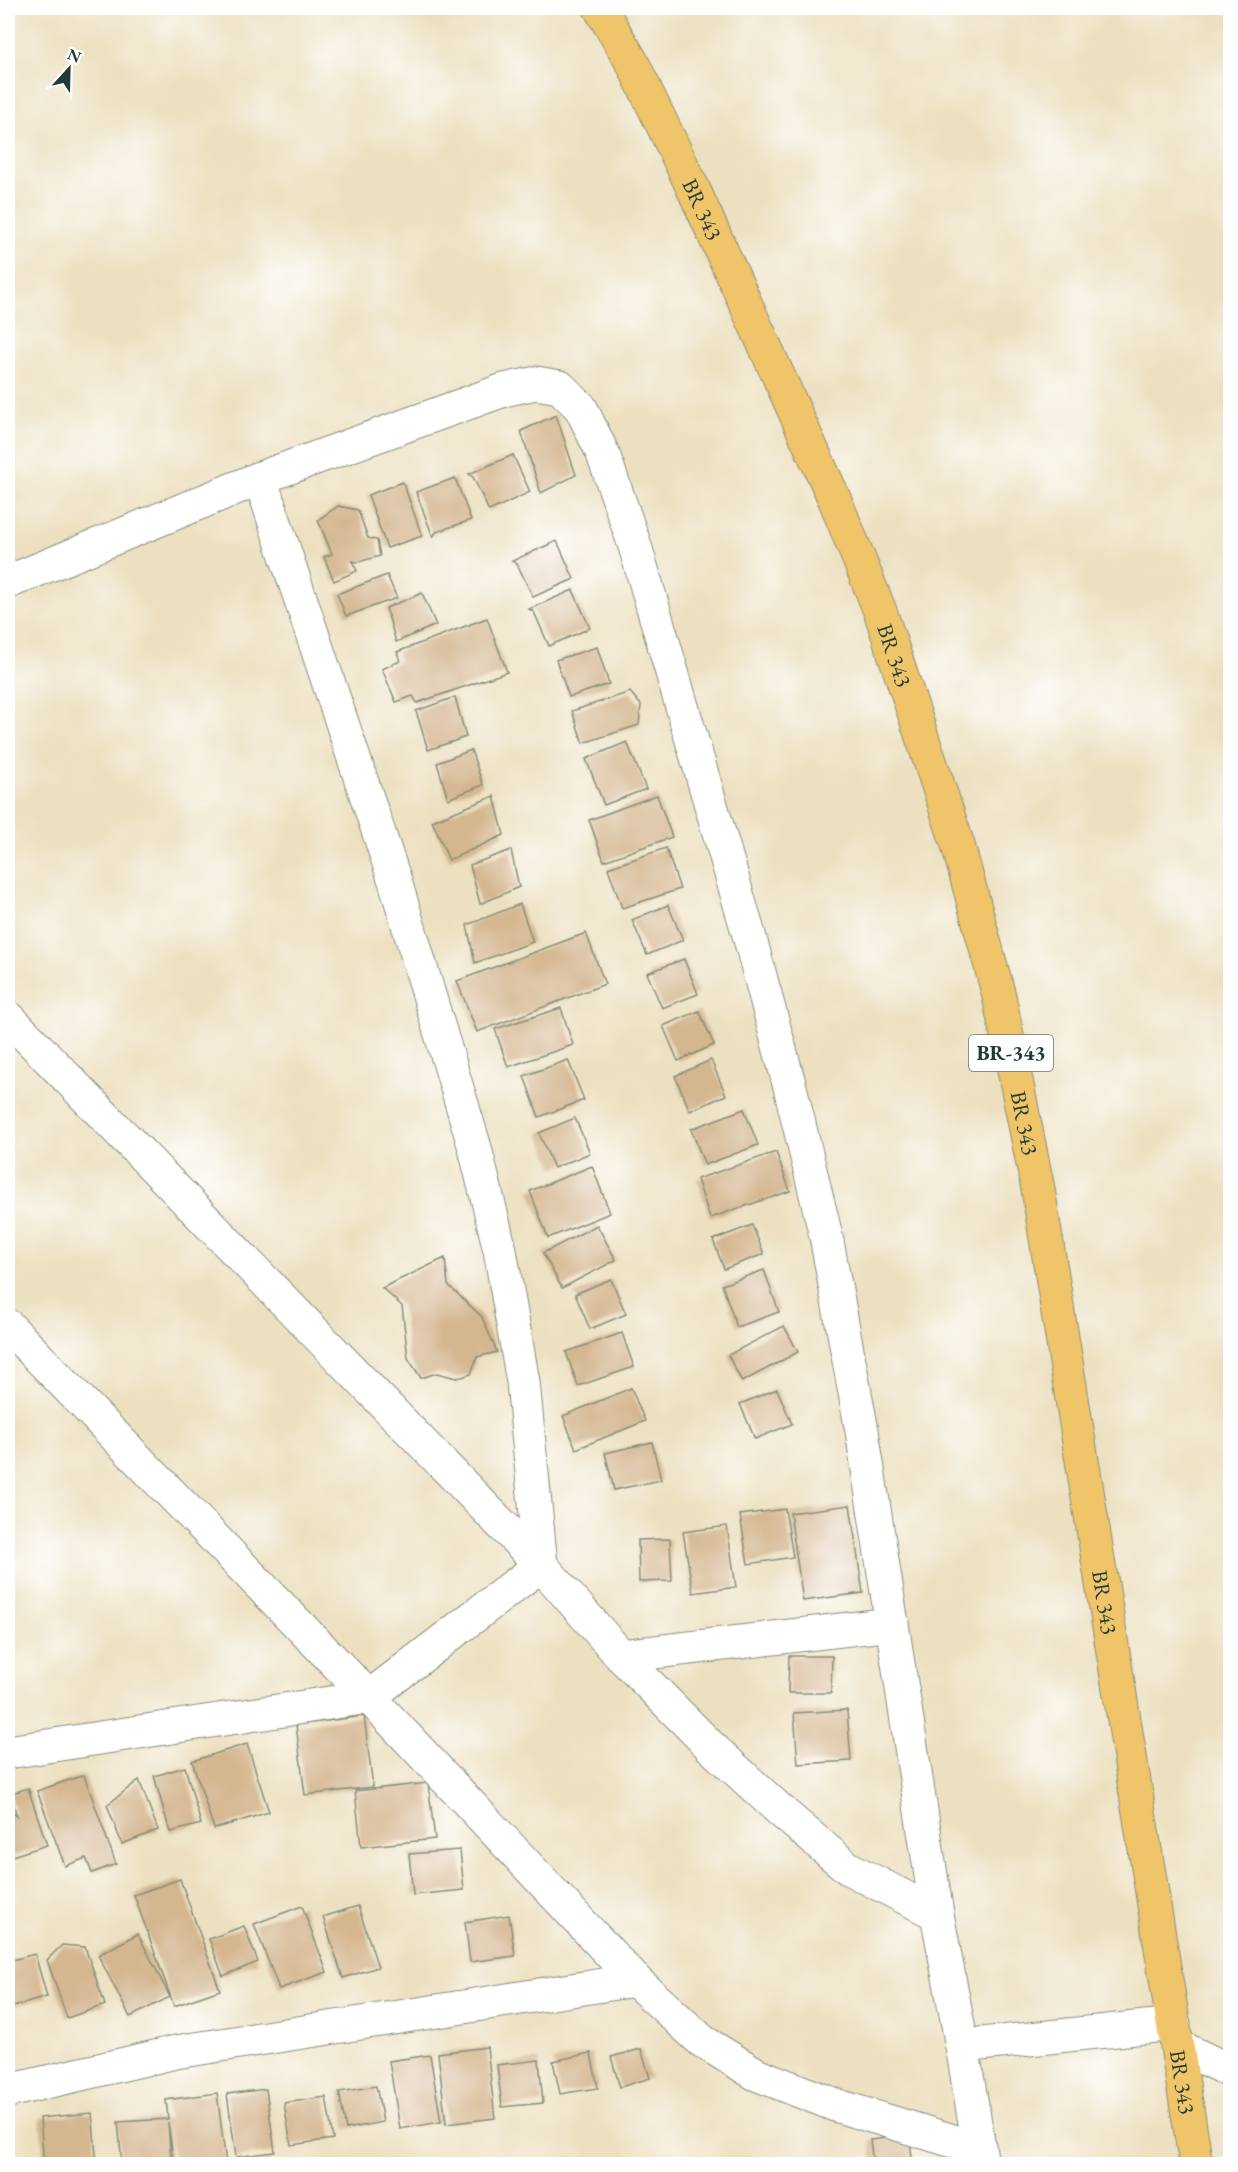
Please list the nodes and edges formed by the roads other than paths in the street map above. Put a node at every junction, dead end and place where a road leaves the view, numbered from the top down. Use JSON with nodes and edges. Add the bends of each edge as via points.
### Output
{"nodes":[{"id":1,"x":600,"y":8,"type":"edge"},
{"id":2,"x":260,"y":478,"type":"junction"},
{"id":3,"x":8,"y":582,"type":"edge"},
{"id":4,"x":8,"y":1017,"type":"edge"},
{"id":5,"x":8,"y":1326,"type":"edge"},
{"id":6,"x":542,"y":1565,"type":"junction"},
{"id":7,"x":892,"y":1624,"type":"junction"},
{"id":8,"x":621,"y":1656,"type":"junction"},
{"id":9,"x":369,"y":1697,"type":"junction"},
{"id":10,"x":8,"y":1752,"type":"edge"},
{"id":11,"x":937,"y":1914,"type":"junction"},
{"id":12,"x":635,"y":1980,"type":"junction"},
{"id":13,"x":1176,"y":2035,"type":"junction"},
{"id":14,"x":962,"y":2046,"type":"junction"},
{"id":15,"x":1230,"y":2071,"type":"edge"},
{"id":16,"x":8,"y":2091,"type":"edge"},
{"id":17,"x":980,"y":2157,"type":"edge"},
{"id":18,"x":1196,"y":2164,"type":"edge"}],
"edges":[{"from":1,"to":13,"type":"main road","name":"BR 343","number":"BR-343","via":[[632,62],[692,186],[834,498],[880,611],[958,845],[999,996],[1038,1189]]},
{"from":2,"to":3,"type":"street"},
{"from":2,"to":6,"type":"street","via":[[395,880],[475,1148],[501,1250],[523,1382]]},
{"from":2,"to":7,"type":"street","via":[[525,385],[560,387],[581,408],[603,454],[635,546],[790,1087],[826,1236]]},
{"from":4,"to":6,"type":"street"},
{"from":5,"to":9,"type":"street"},
{"from":6,"to":8,"type":"street"},
{"from":6,"to":9,"type":"street"},
{"from":7,"to":8,"type":"street"},
{"from":7,"to":11,"type":"street"},
{"from":8,"to":11,"type":"street","via":[[710,1746],[848,1868]]},
{"from":9,"to":10,"type":"street"},
{"from":9,"to":12,"type":"street"},
{"from":11,"to":14,"type":"street"},
{"from":12,"to":16,"type":"street","via":[[176,2052]]},
{"from":12,"to":17,"type":"street","via":[[702,2041],[756,2074]]},
{"from":13,"to":14,"type":"street"},
{"from":13,"to":15,"type":"street"},
{"from":13,"to":18,"type":"main road","name":"BR 343","number":"BR-343"},
{"from":14,"to":17,"type":"street"}]}
